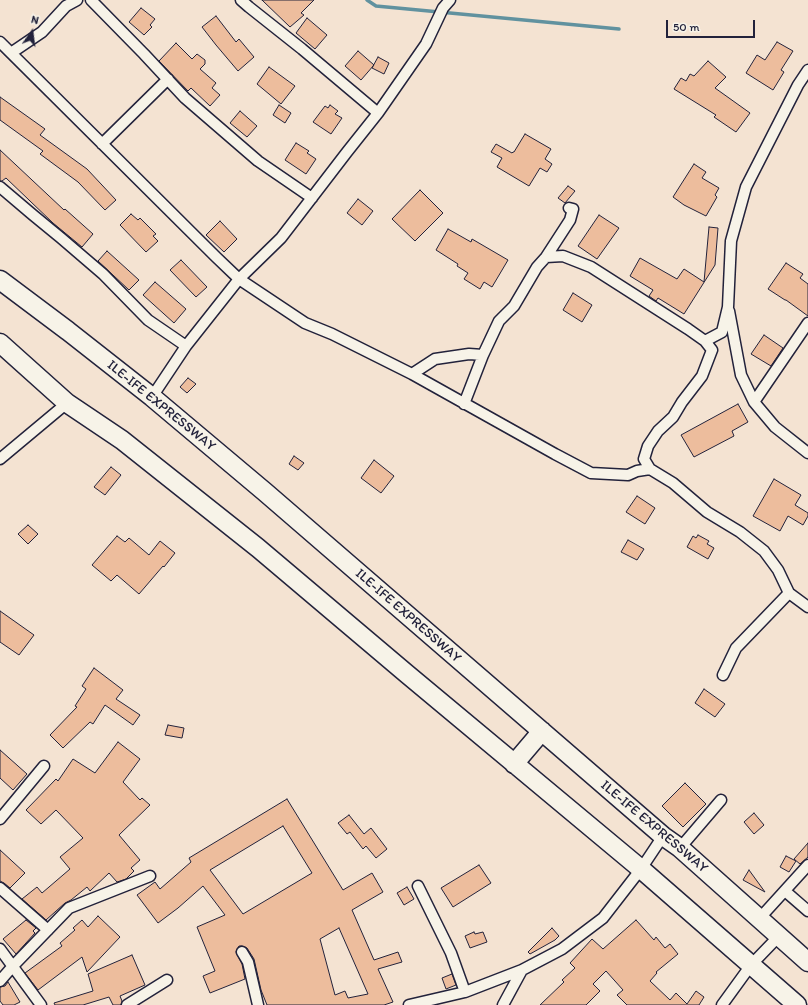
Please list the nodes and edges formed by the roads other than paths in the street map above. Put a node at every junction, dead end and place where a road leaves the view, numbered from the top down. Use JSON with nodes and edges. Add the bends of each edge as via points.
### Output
{"nodes":[{"id":1,"x":77,"y":0,"type":"edge"},
{"id":2,"x":91,"y":0,"type":"edge"},
{"id":3,"x":241,"y":0,"type":"edge"},
{"id":4,"x":450,"y":0,"type":"edge"},
{"id":5,"x":0,"y":42,"type":"edge"},
{"id":6,"x":11,"y":53,"type":"junction"},
{"id":7,"x":808,"y":70,"type":"edge"},
{"id":8,"x":168,"y":79,"type":"junction"},
{"id":9,"x":378,"y":113,"type":"junction"},
{"id":10,"x":102,"y":144,"type":"junction"},
{"id":11,"x":0,"y":187,"type":"edge"},
{"id":12,"x":312,"y":198,"type":"junction"},
{"id":13,"x":569,"y":208,"type":"dead end"},
{"id":14,"x":546,"y":257,"type":"junction"},
{"id":15,"x":240,"y":279,"type":"junction"},
{"id":16,"x":0,"y":280,"type":"edge"},
{"id":17,"x":728,"y":307,"type":"junction"},
{"id":18,"x":808,"y":323,"type":"edge"},
{"id":19,"x":705,"y":341,"type":"junction"},
{"id":20,"x":0,"y":343,"type":"edge"},
{"id":21,"x":186,"y":346,"type":"junction"},
{"id":22,"x":483,"y":355,"type":"junction"},
{"id":23,"x":412,"y":374,"type":"junction"},
{"id":24,"x":152,"y":398,"type":"junction"},
{"id":25,"x":754,"y":402,"type":"junction"},
{"id":26,"x":67,"y":403,"type":"junction"},
{"id":27,"x":464,"y":404,"type":"junction"},
{"id":28,"x":808,"y":453,"type":"edge"},
{"id":29,"x":0,"y":459,"type":"edge"},
{"id":30,"x":650,"y":469,"type":"junction"},
{"id":31,"x":789,"y":594,"type":"junction"},
{"id":32,"x":808,"y":606,"type":"edge"},
{"id":33,"x":723,"y":675,"type":"dead end"},
{"id":34,"x":542,"y":731,"type":"junction"},
{"id":35,"x":514,"y":764,"type":"junction"},
{"id":36,"x":44,"y":766,"type":"dead end"},
{"id":37,"x":721,"y":800,"type":"dead end"},
{"id":38,"x":0,"y":819,"type":"edge"},
{"id":39,"x":663,"y":836,"type":"junction"},
{"id":40,"x":680,"y":848,"type":"junction"},
{"id":41,"x":808,"y":865,"type":"edge"},
{"id":42,"x":641,"y":869,"type":"junction"},
{"id":43,"x":150,"y":876,"type":"dead end"},
{"id":44,"x":418,"y":886,"type":"dead end"},
{"id":45,"x":0,"y":888,"type":"edge"},
{"id":46,"x":785,"y":891,"type":"junction"},
{"id":47,"x":808,"y":911,"type":"edge"},
{"id":48,"x":759,"y":919,"type":"junction"},
{"id":49,"x":48,"y":930,"type":"junction"},
{"id":50,"x":779,"y":936,"type":"junction"},
{"id":51,"x":0,"y":949,"type":"edge"},
{"id":52,"x":242,"y":952,"type":"dead end"},
{"id":53,"x":808,"y":962,"type":"edge"},
{"id":54,"x":751,"y":965,"type":"junction"},
{"id":55,"x":13,"y":966,"type":"junction"},
{"id":56,"x":522,"y":970,"type":"junction"},
{"id":57,"x":168,"y":980,"type":"dead end"},
{"id":58,"x":0,"y":981,"type":"edge"},
{"id":59,"x":465,"y":992,"type":"junction"},
{"id":60,"x":42,"y":1005,"type":"edge"},
{"id":61,"x":127,"y":1005,"type":"edge"},
{"id":62,"x":258,"y":1005,"type":"edge"},
{"id":63,"x":410,"y":1005,"type":"edge"},
{"id":64,"x":503,"y":1005,"type":"edge"},
{"id":65,"x":722,"y":1005,"type":"edge"},
{"id":66,"x":797,"y":1005,"type":"edge"}],
"edges":[{"from":1,"to":6,"type":"street","via":[[66,6],[42,32]]},
{"from":2,"to":8,"type":"street"},
{"from":3,"to":9,"type":"street"},
{"from":4,"to":9,"type":"street","via":[[443,8],[426,44]]},
{"from":5,"to":6,"type":"street"},
{"from":6,"to":10,"type":"street"},
{"from":7,"to":17,"type":"street","via":[[746,187],[731,241]]},
{"from":8,"to":10,"type":"street"},
{"from":8,"to":12,"type":"street","via":[[185,98],[258,161]]},
{"from":9,"to":12,"type":"street"},
{"from":10,"to":15,"type":"street"},
{"from":11,"to":21,"type":"street","via":[[103,274],[148,320]]},
{"from":12,"to":15,"type":"street","via":[[281,238]]},
{"from":13,"to":14,"type":"street","via":[[573,209],[570,220]]},
{"from":14,"to":19,"type":"street","via":[[563,256],[591,266]]},
{"from":14,"to":22,"type":"street","via":[[537,267],[514,306],[499,322]]},
{"from":15,"to":21,"type":"street"},
{"from":15,"to":23,"type":"street","via":[[305,323]]},
{"from":16,"to":24,"type":"highway","name":"ILE-IFE EXPRESSWAY"},
{"from":17,"to":19,"type":"street","via":[[722,332]]},
{"from":17,"to":25,"type":"street","via":[[741,375]]},
{"from":18,"to":25,"type":"street"},
{"from":19,"to":30,"type":"street","via":[[712,350],[702,376],[674,417],[658,431],[648,446],[644,459]]},
{"from":20,"to":26,"type":"highway"},
{"from":21,"to":24,"type":"street"},
{"from":22,"to":23,"type":"street","via":[[469,354],[435,359]]},
{"from":22,"to":27,"type":"street"},
{"from":23,"to":27,"type":"street"},
{"from":24,"to":34,"type":"highway","name":"ILE-IFE EXPRESSWAY"},
{"from":25,"to":28,"type":"street","via":[[775,427]]},
{"from":26,"to":29,"type":"street"},
{"from":26,"to":35,"type":"highway","via":[[122,440],[258,548]]},
{"from":27,"to":30,"type":"street","via":[[591,472],[628,476],[637,471]]},
{"from":30,"to":31,"type":"street","via":[[673,483],[707,512],[740,532],[764,551],[778,570]]},
{"from":31,"to":32,"type":"street"},
{"from":31,"to":33,"type":"street","via":[[736,648]]},
{"from":34,"to":35,"type":"highway"},
{"from":34,"to":39,"type":"highway","name":"ILE-IFE EXPRESSWAY"},
{"from":35,"to":42,"type":"highway"},
{"from":36,"to":38,"type":"street"},
{"from":37,"to":40,"type":"street"},
{"from":39,"to":40,"type":"highway","name":"ILE-IFE EXPRESSWAY"},
{"from":39,"to":42,"type":"street"},
{"from":40,"to":48,"type":"highway","name":"ILE-IFE EXPRESSWAY"},
{"from":41,"to":46,"type":"street"},
{"from":42,"to":54,"type":"highway"},
{"from":42,"to":56,"type":"street","via":[[603,918],[562,948]]},
{"from":43,"to":49,"type":"street","via":[[69,908]]},
{"from":44,"to":59,"type":"street","via":[[451,953]]},
{"from":45,"to":49,"type":"street"},
{"from":46,"to":47,"type":"street"},
{"from":46,"to":48,"type":"street"},
{"from":48,"to":50,"type":"highway","name":"ILE-IFE EXPRESSWAY"},
{"from":49,"to":55,"type":"street"},
{"from":50,"to":53,"type":"highway","name":"ILE-IFE EXPRESSWAY"},
{"from":50,"to":54,"type":"street"},
{"from":51,"to":55,"type":"street"},
{"from":52,"to":62,"type":"street","via":[[248,962]]},
{"from":54,"to":65,"type":"street"},
{"from":54,"to":66,"type":"highway"},
{"from":55,"to":58,"type":"street"},
{"from":55,"to":60,"type":"street"},
{"from":56,"to":59,"type":"street"},
{"from":56,"to":64,"type":"street"},
{"from":57,"to":61,"type":"street"},
{"from":59,"to":63,"type":"street"}]}
